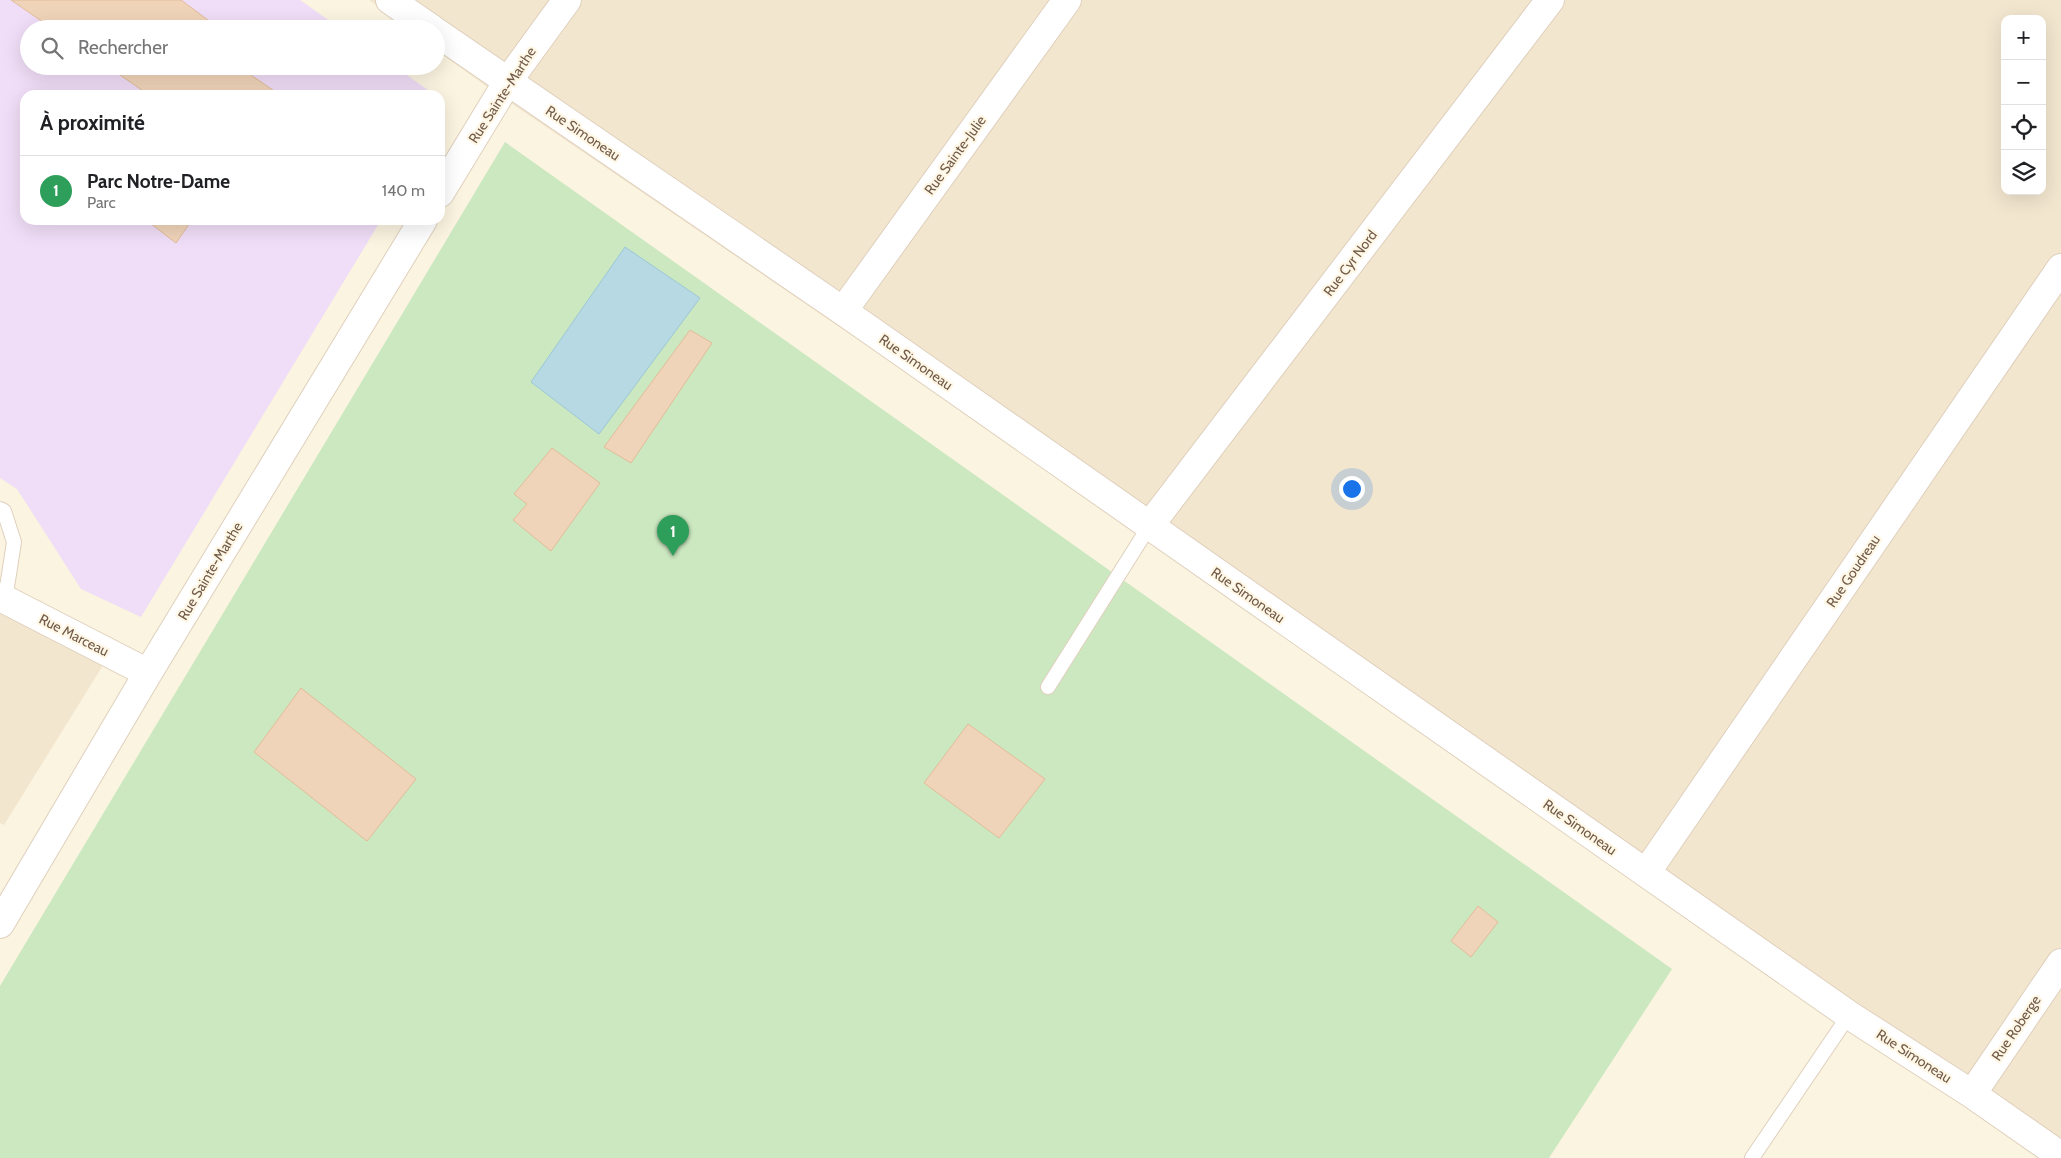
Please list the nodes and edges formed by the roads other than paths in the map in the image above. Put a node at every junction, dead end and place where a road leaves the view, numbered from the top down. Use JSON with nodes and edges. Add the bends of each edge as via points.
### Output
{"nodes":[{"id":1,"x":390,"y":0,"type":"edge"},
{"id":2,"x":567,"y":0,"type":"edge"},
{"id":3,"x":1066,"y":0,"type":"edge"},
{"id":4,"x":1550,"y":0,"type":"edge"},
{"id":5,"x":419,"y":20,"type":"edge"},
{"id":6,"x":445,"y":38,"type":"edge"},
{"id":7,"x":508,"y":81,"type":"junction"},
{"id":8,"x":445,"y":185,"type":"edge"},
{"id":9,"x":420,"y":225,"type":"edge"},
{"id":10,"x":2061,"y":268,"type":"edge"},
{"id":11,"x":843,"y":311,"type":"junction"},
{"id":12,"x":0,"y":509,"type":"edge"},
{"id":13,"x":1150,"y":525,"type":"junction"},
{"id":14,"x":3,"y":598,"type":"edge"},
{"id":15,"x":148,"y":672,"type":"junction"},
{"id":16,"x":1048,"y":687,"type":"dead end"},
{"id":17,"x":1646,"y":873,"type":"junction"},
{"id":18,"x":0,"y":924,"type":"edge"},
{"id":19,"x":2061,"y":963,"type":"edge"},
{"id":20,"x":1849,"y":1015,"type":"junction"},
{"id":21,"x":1972,"y":1094,"type":"junction"},
{"id":22,"x":2061,"y":1156,"type":"edge"},
{"id":23,"x":1752,"y":1158,"type":"edge"}],
"edges":[{"from":1,"to":5,"type":"street"},
{"from":2,"to":7,"type":"street","name":"Rue Sainte-Marthe"},
{"from":3,"to":11,"type":"street","name":"Rue Sainte-Julie"},
{"from":4,"to":13,"type":"street","name":"Rue Cyr Nord"},
{"from":6,"to":7,"type":"street","name":"Rue Simoneau"},
{"from":7,"to":8,"type":"street","name":"Rue Sainte-Marthe"},
{"from":7,"to":11,"type":"street","name":"Rue Simoneau"},
{"from":9,"to":15,"type":"street","name":"Rue Sainte-Marthe"},
{"from":10,"to":17,"type":"street","name":"Rue Goudreau"},
{"from":11,"to":13,"type":"street","name":"Rue Simoneau"},
{"from":12,"to":14,"type":"lane","via":[[4,511],[14,542]]},
{"from":13,"to":16,"type":"lane"},
{"from":13,"to":17,"type":"street","name":"Rue Simoneau"},
{"from":14,"to":15,"type":"street","name":"Rue Marceau"},
{"from":15,"to":18,"type":"street","name":"Rue Sainte-Marthe"},
{"from":17,"to":20,"type":"street","name":"Rue Simoneau"},
{"from":19,"to":21,"type":"street","name":"Rue Roberge"},
{"from":20,"to":21,"type":"street","name":"Rue Simoneau"},
{"from":20,"to":23,"type":"lane"},
{"from":21,"to":22,"type":"street","name":"Rue Simoneau"}]}
